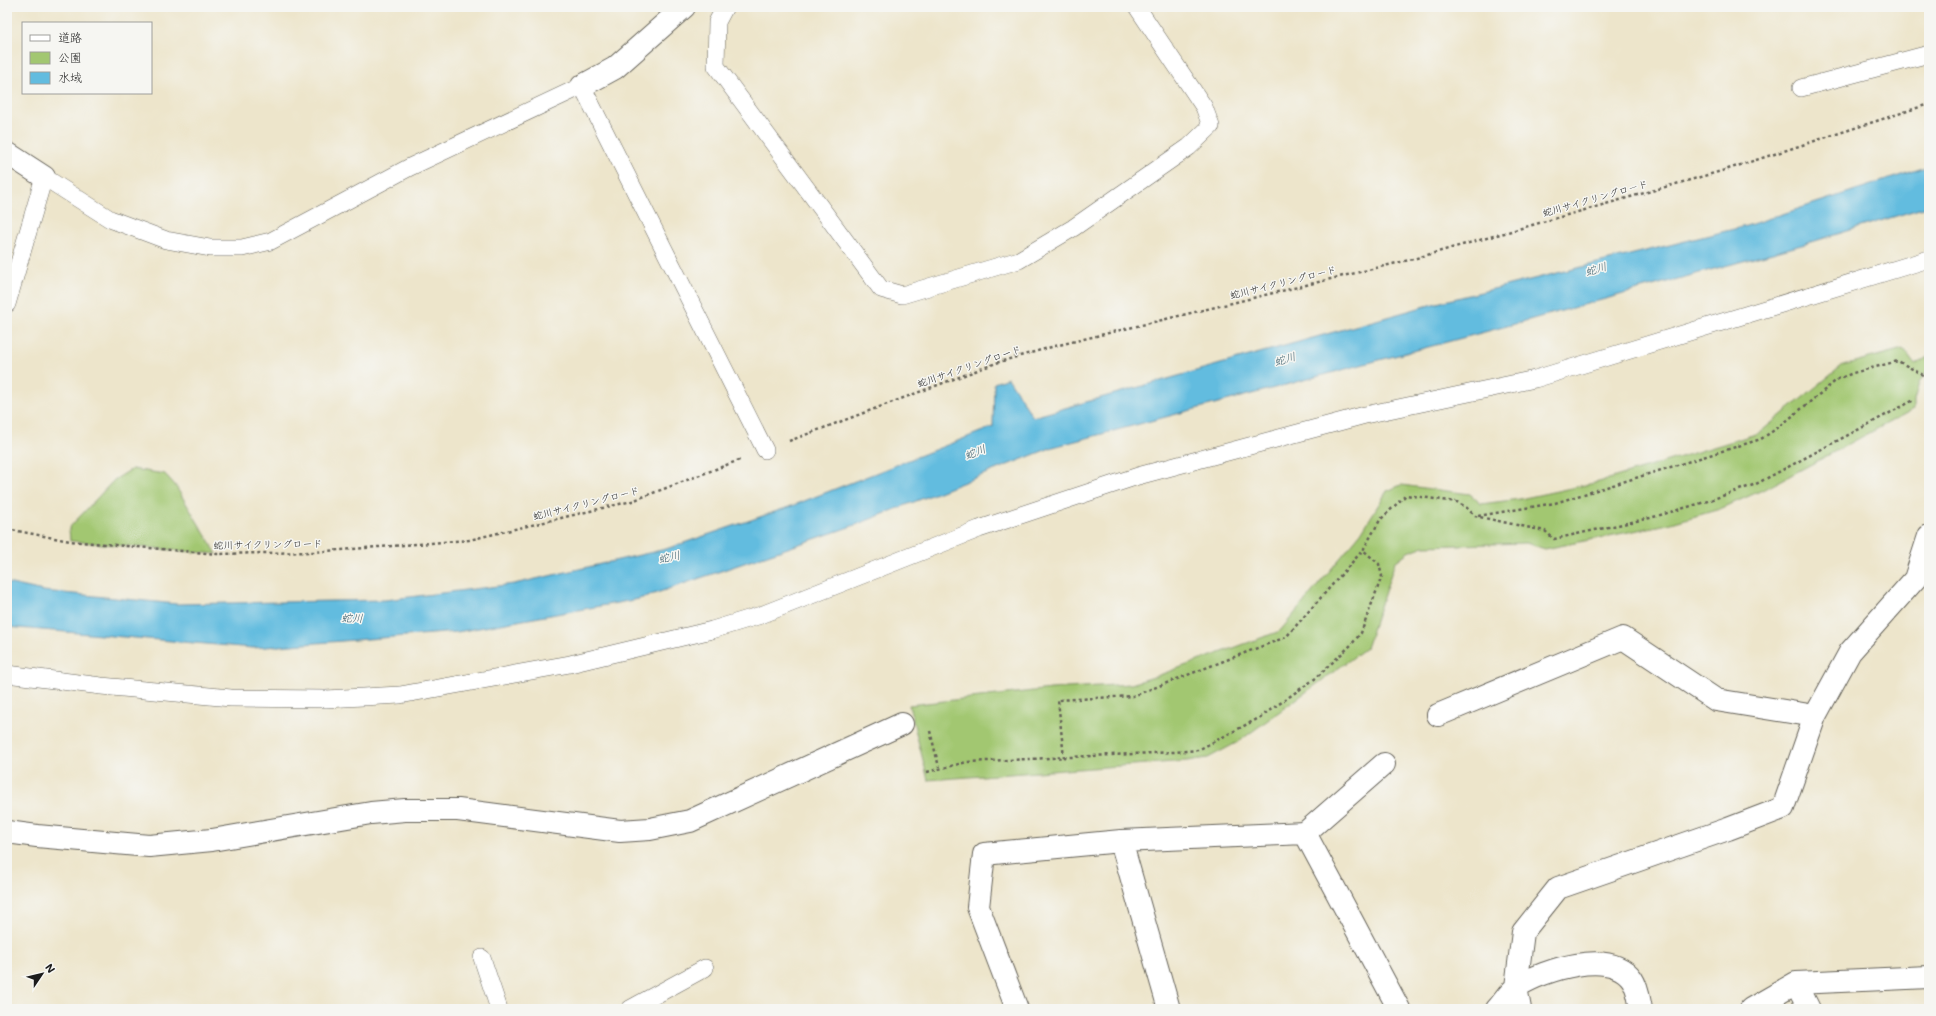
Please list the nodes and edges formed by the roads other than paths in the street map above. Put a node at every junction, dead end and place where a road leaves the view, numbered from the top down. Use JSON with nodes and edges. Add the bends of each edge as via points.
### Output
{"nodes":[{"id":1,"x":684,"y":7,"type":"edge"},
{"id":2,"x":724,"y":7,"type":"edge"},
{"id":3,"x":1137,"y":7,"type":"edge"},
{"id":4,"x":1929,"y":54,"type":"edge"},
{"id":5,"x":582,"y":86,"type":"junction"},
{"id":6,"x":1801,"y":88,"type":"dead end"},
{"id":7,"x":7,"y":153,"type":"edge"},
{"id":8,"x":44,"y":177,"type":"junction"},
{"id":9,"x":1929,"y":260,"type":"edge"},
{"id":10,"x":7,"y":304,"type":"edge"},
{"id":11,"x":765,"y":450,"type":"road end"},
{"id":12,"x":1929,"y":536,"type":"edge"},
{"id":13,"x":7,"y":674,"type":"edge"},
{"id":14,"x":1438,"y":715,"type":"dead end"},
{"id":15,"x":1815,"y":716,"type":"junction"},
{"id":16,"x":902,"y":724,"type":"dead end"},
{"id":17,"x":1384,"y":764,"type":"dead end"},
{"id":18,"x":7,"y":832,"type":"edge"},
{"id":19,"x":1305,"y":833,"type":"junction"},
{"id":20,"x":1120,"y":841,"type":"junction"},
{"id":21,"x":482,"y":958,"type":"dead end"},
{"id":22,"x":705,"y":968,"type":"dead end"},
{"id":23,"x":1929,"y":977,"type":"edge"},
{"id":24,"x":1796,"y":982,"type":"junction"},
{"id":25,"x":1516,"y":987,"type":"junction"},
{"id":26,"x":499,"y":1009,"type":"edge"},
{"id":27,"x":630,"y":1009,"type":"edge"},
{"id":28,"x":1017,"y":1009,"type":"edge"},
{"id":29,"x":1169,"y":1009,"type":"edge"},
{"id":30,"x":1399,"y":1009,"type":"edge"},
{"id":31,"x":1497,"y":1009,"type":"edge"},
{"id":32,"x":1520,"y":1009,"type":"edge"},
{"id":33,"x":1640,"y":1009,"type":"edge"},
{"id":34,"x":1751,"y":1009,"type":"edge"},
{"id":35,"x":1809,"y":1009,"type":"edge"}],
"edges":[{"from":1,"to":5,"type":"street","via":[[615,68]]},
{"from":2,"to":3,"type":"lane","via":[[717,22],[716,66],[881,289],[902,295],[1019,260],[1073,228],[1189,147],[1211,126],[1204,107]]},
{"from":4,"to":6,"type":"lane"},
{"from":5,"to":8,"type":"lane","via":[[410,166],[271,241],[242,248],[210,248],[166,240],[110,219]]},
{"from":5,"to":11,"type":"lane"},
{"from":7,"to":8,"type":"street"},
{"from":8,"to":10,"type":"lane"},
{"from":9,"to":13,"type":"lane","via":[[1535,379],[1365,415],[1138,476],[979,529],[761,615],[712,630],[570,664],[400,695],[326,700],[231,698]]},
{"from":12,"to":15,"type":"street","via":[[1915,579],[1850,652]]},
{"from":14,"to":15,"type":"street","via":[[1623,638],[1716,700]]},
{"from":15,"to":25,"type":"street","via":[[1783,808],[1558,888],[1523,932]]},
{"from":16,"to":18,"type":"street","via":[[690,822],[650,829],[620,831],[458,810],[406,810],[371,813],[212,840],[149,846]]},
{"from":17,"to":19,"type":"street"},
{"from":19,"to":20,"type":"street"},
{"from":19,"to":30,"type":"street"},
{"from":20,"to":28,"type":"street","via":[[984,854],[978,907]]},
{"from":20,"to":29,"type":"street"},
{"from":21,"to":26,"type":"lane"},
{"from":22,"to":27,"type":"lane"},
{"from":23,"to":24,"type":"street"},
{"from":24,"to":34,"type":"street"},
{"from":24,"to":35,"type":"street"},
{"from":25,"to":31,"type":"street"},
{"from":25,"to":32,"type":"street"},
{"from":25,"to":33,"type":"street","via":[[1542,974],[1586,963],[1607,965],[1620,969],[1632,979],[1639,996]]}]}
